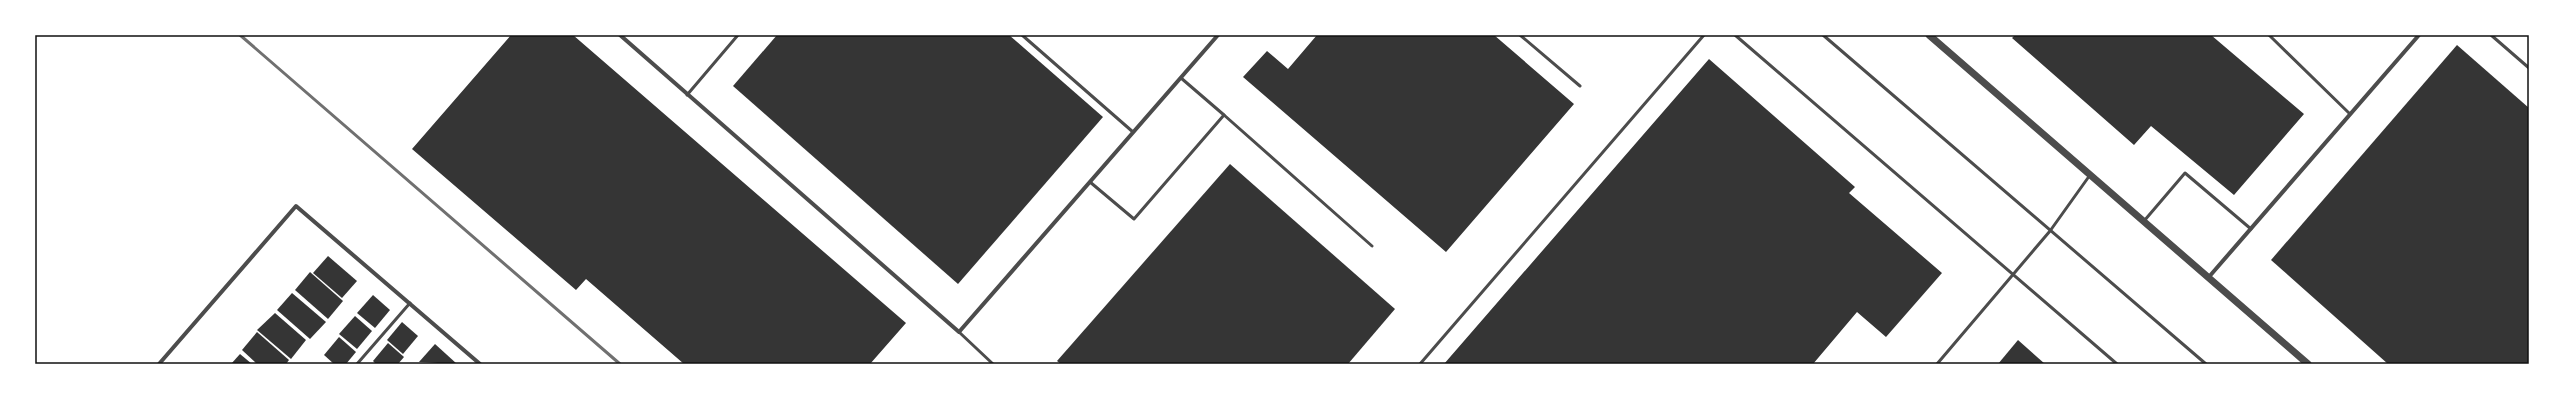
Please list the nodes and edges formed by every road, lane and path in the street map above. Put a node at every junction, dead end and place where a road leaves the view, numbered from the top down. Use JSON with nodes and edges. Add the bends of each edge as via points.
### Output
{"nodes":[{"id":1,"x":620,"y":35,"type":"edge"},
{"id":2,"x":738,"y":35,"type":"edge"},
{"id":3,"x":1022,"y":35,"type":"edge"},
{"id":4,"x":1218,"y":35,"type":"edge"},
{"id":5,"x":1520,"y":35,"type":"edge"},
{"id":6,"x":1704,"y":35,"type":"edge"},
{"id":7,"x":1735,"y":35,"type":"edge"},
{"id":8,"x":1823,"y":35,"type":"edge"},
{"id":9,"x":1929,"y":35,"type":"edge"},
{"id":10,"x":2269,"y":35,"type":"edge"},
{"id":11,"x":2419,"y":35,"type":"edge"},
{"id":12,"x":2491,"y":35,"type":"edge"},
{"id":13,"x":2529,"y":68,"type":"edge"},
{"id":14,"x":1181,"y":78,"type":"junction"},
{"id":15,"x":1580,"y":86,"type":"dead end"},
{"id":16,"x":687,"y":95,"type":"junction"},
{"id":17,"x":2350,"y":114,"type":"junction"},
{"id":18,"x":1224,"y":115,"type":"junction"},
{"id":19,"x":1133,"y":132,"type":"junction"},
{"id":20,"x":2090,"y":175,"type":"junction"},
{"id":21,"x":1090,"y":182,"type":"junction"},
{"id":22,"x":2144,"y":222,"type":"junction"},
{"id":23,"x":2251,"y":229,"type":"junction"},
{"id":24,"x":2050,"y":231,"type":"junction"},
{"id":25,"x":1372,"y":246,"type":"dead end"},
{"id":26,"x":2013,"y":274,"type":"junction"},
{"id":27,"x":2208,"y":278,"type":"junction"},
{"id":28,"x":410,"y":303,"type":"junction"},
{"id":29,"x":960,"y":332,"type":"junction"},
{"id":30,"x":990,"y":361,"type":"junction"},
{"id":31,"x":160,"y":364,"type":"edge"},
{"id":32,"x":357,"y":364,"type":"edge"},
{"id":33,"x":480,"y":364,"type":"edge"},
{"id":34,"x":986,"y":364,"type":"edge"},
{"id":35,"x":993,"y":364,"type":"edge"},
{"id":36,"x":1420,"y":364,"type":"edge"},
{"id":37,"x":1937,"y":364,"type":"edge"},
{"id":38,"x":2117,"y":364,"type":"edge"},
{"id":39,"x":2206,"y":364,"type":"edge"},
{"id":40,"x":2308,"y":364,"type":"edge"}],
"edges":[{"from":1,"to":16,"type":"street"},
{"from":2,"to":16,"type":"lane"},
{"from":3,"to":19,"type":"lane"},
{"from":4,"to":14,"type":"street"},
{"from":5,"to":15,"type":"lane"},
{"from":6,"to":36,"type":"lane"},
{"from":7,"to":26,"type":"lane"},
{"from":8,"to":24,"type":"lane"},
{"from":9,"to":20,"type":"street"},
{"from":10,"to":17,"type":"lane"},
{"from":11,"to":17,"type":"street"},
{"from":12,"to":13,"type":"lane"},
{"from":14,"to":18,"type":"lane"},
{"from":14,"to":19,"type":"street"},
{"from":16,"to":29,"type":"street"},
{"from":17,"to":23,"type":"street"},
{"from":18,"to":21,"type":"lane","via":[[1134,219]]},
{"from":18,"to":25,"type":"lane"},
{"from":19,"to":21,"type":"street"},
{"from":20,"to":22,"type":"street"},
{"from":20,"to":24,"type":"lane"},
{"from":21,"to":29,"type":"street"},
{"from":22,"to":23,"type":"lane","via":[[2186,173]]},
{"from":22,"to":27,"type":"street"},
{"from":23,"to":27,"type":"street"},
{"from":24,"to":26,"type":"lane"},
{"from":24,"to":39,"type":"lane"},
{"from":26,"to":37,"type":"lane"},
{"from":26,"to":38,"type":"lane"},
{"from":27,"to":40,"type":"street"},
{"from":28,"to":31,"type":"street","via":[[296,206]]},
{"from":28,"to":32,"type":"lane"},
{"from":28,"to":33,"type":"street"},
{"from":29,"to":30,"type":"lane"},
{"from":30,"to":34,"type":"lane"},
{"from":30,"to":35,"type":"lane"}]}
